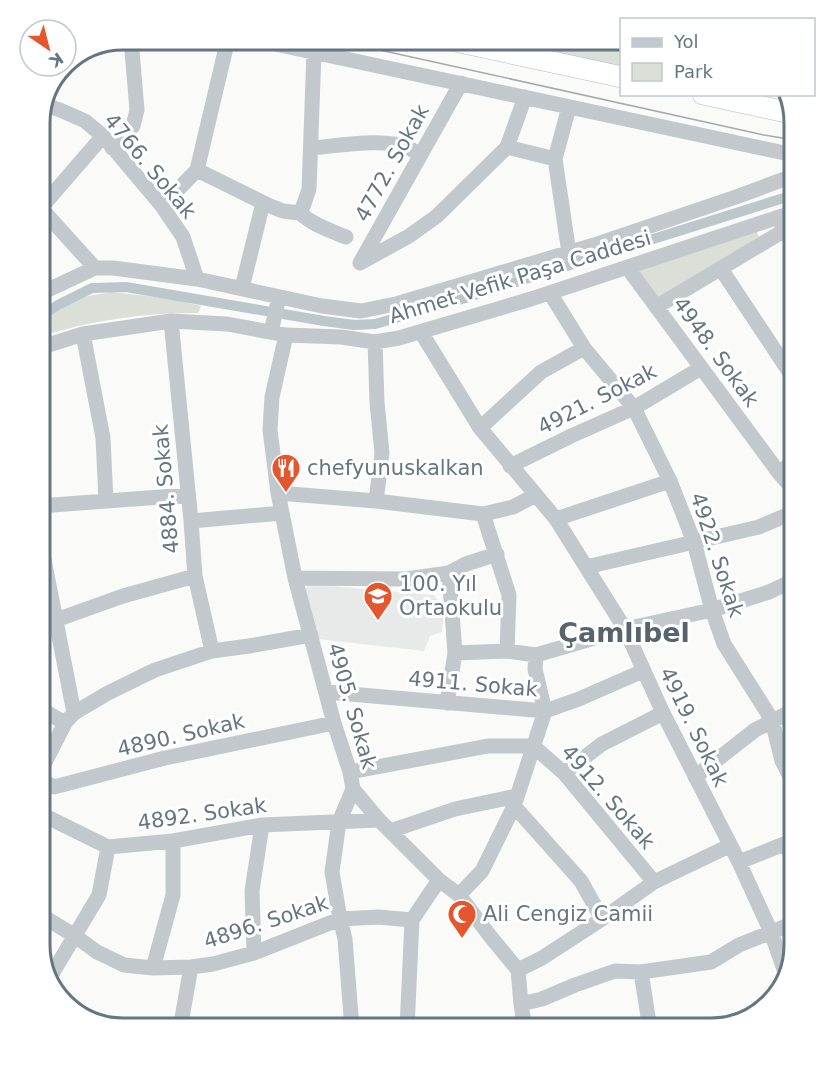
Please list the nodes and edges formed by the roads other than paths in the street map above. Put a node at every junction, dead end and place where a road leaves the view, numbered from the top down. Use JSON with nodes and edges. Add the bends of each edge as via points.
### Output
{"nodes":[{"id":1,"x":132,"y":50,"type":"edge"},
{"id":2,"x":225,"y":50,"type":"edge"},
{"id":3,"x":304,"y":50,"type":"edge"},
{"id":4,"x":497,"y":50,"type":"edge"},
{"id":5,"x":314,"y":52,"type":"junction"},
{"id":6,"x":620,"y":77,"type":"edge"},
{"id":7,"x":461,"y":83,"type":"junction"},
{"id":8,"x":712,"y":96,"type":"edge"},
{"id":9,"x":525,"y":97,"type":"junction"},
{"id":10,"x":569,"y":106,"type":"junction"},
{"id":11,"x":52,"y":107,"type":"edge"},
{"id":12,"x":783,"y":111,"type":"edge"},
{"id":13,"x":107,"y":142,"type":"junction"},
{"id":14,"x":507,"y":147,"type":"junction"},
{"id":15,"x":311,"y":148,"type":"junction"},
{"id":16,"x":784,"y":153,"type":"edge"},
{"id":17,"x":420,"y":156,"type":"junction"},
{"id":18,"x":555,"y":159,"type":"junction"},
{"id":19,"x":197,"y":170,"type":"junction"},
{"id":20,"x":784,"y":179,"type":"edge"},
{"id":21,"x":50,"y":198,"type":"edge"},
{"id":22,"x":263,"y":203,"type":"junction"},
{"id":23,"x":162,"y":206,"type":"junction"},
{"id":24,"x":300,"y":213,"type":"junction"},
{"id":25,"x":50,"y":219,"type":"edge"},
{"id":26,"x":784,"y":220,"type":"edge"},
{"id":27,"x":781,"y":223,"type":"junction"},
{"id":28,"x":784,"y":228,"type":"edge"},
{"id":29,"x":346,"y":237,"type":"dead end"},
{"id":30,"x":569,"y":253,"type":"junction"},
{"id":31,"x":627,"y":267,"type":"junction"},
{"id":32,"x":94,"y":268,"type":"junction"},
{"id":33,"x":721,"y":269,"type":"junction"},
{"id":34,"x":197,"y":279,"type":"junction"},
{"id":35,"x":242,"y":288,"type":"junction"},
{"id":36,"x":50,"y":289,"type":"edge"},
{"id":37,"x":549,"y":293,"type":"junction"},
{"id":38,"x":277,"y":307,"type":"junction"},
{"id":39,"x":656,"y":307,"type":"junction"},
{"id":40,"x":171,"y":321,"type":"junction"},
{"id":41,"x":421,"y":332,"type":"junction"},
{"id":42,"x":279,"y":333,"type":"junction"},
{"id":43,"x":83,"y":334,"type":"junction"},
{"id":44,"x":375,"y":342,"type":"junction"},
{"id":45,"x":50,"y":344,"type":"edge"},
{"id":46,"x":584,"y":348,"type":"junction"},
{"id":47,"x":784,"y":363,"type":"edge"},
{"id":48,"x":702,"y":368,"type":"junction"},
{"id":49,"x":634,"y":408,"type":"junction"},
{"id":50,"x":480,"y":428,"type":"junction"},
{"id":51,"x":510,"y":466,"type":"junction"},
{"id":52,"x":784,"y":469,"type":"edge"},
{"id":53,"x":779,"y":473,"type":"junction"},
{"id":54,"x":784,"y":479,"type":"edge"},
{"id":55,"x":670,"y":481,"type":"junction"},
{"id":56,"x":278,"y":493,"type":"junction"},
{"id":57,"x":188,"y":495,"type":"junction"},
{"id":58,"x":536,"y":495,"type":"junction"},
{"id":59,"x":106,"y":501,"type":"junction"},
{"id":60,"x":376,"y":501,"type":"junction"},
{"id":61,"x":50,"y":505,"type":"edge"},
{"id":62,"x":282,"y":513,"type":"junction"},
{"id":63,"x":483,"y":514,"type":"junction"},
{"id":64,"x":784,"y":516,"type":"edge"},
{"id":65,"x":556,"y":519,"type":"junction"},
{"id":66,"x":191,"y":521,"type":"junction"},
{"id":67,"x":694,"y":542,"type":"junction"},
{"id":68,"x":497,"y":554,"type":"junction"},
{"id":69,"x":586,"y":567,"type":"junction"},
{"id":70,"x":449,"y":573,"type":"junction"},
{"id":71,"x":195,"y":576,"type":"junction"},
{"id":72,"x":295,"y":578,"type":"junction"},
{"id":73,"x":784,"y":585,"type":"edge"},
{"id":74,"x":50,"y":590,"type":"edge"},
{"id":75,"x":712,"y":610,"type":"junction"},
{"id":76,"x":56,"y":620,"type":"junction"},
{"id":77,"x":625,"y":629,"type":"junction"},
{"id":78,"x":311,"y":635,"type":"junction"},
{"id":79,"x":212,"y":651,"type":"junction"},
{"id":80,"x":507,"y":651,"type":"junction"},
{"id":81,"x":455,"y":652,"type":"junction"},
{"id":82,"x":536,"y":655,"type":"junction"},
{"id":83,"x":644,"y":671,"type":"junction"},
{"id":84,"x":327,"y":692,"type":"junction"},
{"id":85,"x":447,"y":703,"type":"junction"},
{"id":86,"x":545,"y":711,"type":"junction"},
{"id":87,"x":50,"y":712,"type":"edge"},
{"id":88,"x":663,"y":713,"type":"junction"},
{"id":89,"x":784,"y":715,"type":"edge"},
{"id":90,"x":70,"y":718,"type":"junction"},
{"id":91,"x":772,"y":720,"type":"junction"},
{"id":92,"x":334,"y":723,"type":"junction"},
{"id":93,"x":533,"y":746,"type":"junction"},
{"id":94,"x":50,"y":754,"type":"edge"},
{"id":95,"x":784,"y":764,"type":"edge"},
{"id":96,"x":350,"y":772,"type":"junction"},
{"id":97,"x":564,"y":773,"type":"junction"},
{"id":98,"x":695,"y":777,"type":"junction"},
{"id":99,"x":50,"y":785,"type":"edge"},
{"id":100,"x":353,"y":789,"type":"junction"},
{"id":101,"x":515,"y":801,"type":"junction"},
{"id":102,"x":50,"y":818,"type":"edge"},
{"id":103,"x":339,"y":822,"type":"junction"},
{"id":104,"x":262,"y":825,"type":"junction"},
{"id":105,"x":384,"y":825,"type":"junction"},
{"id":106,"x":172,"y":841,"type":"junction"},
{"id":107,"x":784,"y":844,"type":"edge"},
{"id":108,"x":729,"y":846,"type":"junction"},
{"id":109,"x":108,"y":847,"type":"junction"},
{"id":110,"x":739,"y":862,"type":"junction"},
{"id":111,"x":439,"y":880,"type":"junction"},
{"id":112,"x":654,"y":882,"type":"junction"},
{"id":113,"x":459,"y":895,"type":"junction"},
{"id":114,"x":340,"y":919,"type":"junction"},
{"id":115,"x":602,"y":919,"type":"junction"},
{"id":116,"x":412,"y":920,"type":"junction"},
{"id":117,"x":50,"y":921,"type":"edge"},
{"id":118,"x":784,"y":927,"type":"edge"},
{"id":119,"x":771,"y":932,"type":"junction"},
{"id":120,"x":75,"y":936,"type":"junction"},
{"id":121,"x":254,"y":953,"type":"junction"},
{"id":122,"x":781,"y":962,"type":"edge"},
{"id":123,"x":191,"y":967,"type":"junction"},
{"id":124,"x":153,"y":968,"type":"junction"},
{"id":125,"x":519,"y":970,"type":"junction"},
{"id":126,"x":54,"y":971,"type":"edge"},
{"id":127,"x":641,"y":972,"type":"junction"},
{"id":128,"x":521,"y":1004,"type":"junction"},
{"id":129,"x":182,"y":1018,"type":"edge"},
{"id":130,"x":351,"y":1018,"type":"edge"},
{"id":131,"x":408,"y":1018,"type":"edge"},
{"id":132,"x":523,"y":1018,"type":"edge"},
{"id":133,"x":648,"y":1018,"type":"edge"}],
"edges":[{"from":1,"to":13,"type":"street","via":[[137,110],[132,126]]},
{"from":2,"to":19,"type":"street"},
{"from":3,"to":5,"type":"street"},
{"from":4,"to":6,"type":"highway"},
{"from":5,"to":7,"type":"street"},
{"from":5,"to":15,"type":"street"},
{"from":7,"to":9,"type":"street"},
{"from":7,"to":17,"type":"street","name":"4772. Sokak"},
{"from":8,"to":12,"type":"highway"},
{"from":9,"to":10,"type":"street"},
{"from":9,"to":14,"type":"street"},
{"from":10,"to":16,"type":"street"},
{"from":10,"to":18,"type":"street"},
{"from":11,"to":13,"type":"street","name":"4766. Sokak","via":[[85,121]]},
{"from":13,"to":21,"type":"street"},
{"from":13,"to":23,"type":"street","name":"4766. Sokak"},
{"from":14,"to":17,"type":"street","name":"4772. Sokak","via":[[437,216],[360,263]]},
{"from":14,"to":18,"type":"street"},
{"from":15,"to":17,"type":"street","via":[[401,145]]},
{"from":15,"to":24,"type":"street","via":[[309,189]]},
{"from":18,"to":30,"type":"street"},
{"from":19,"to":22,"type":"street"},
{"from":19,"to":23,"type":"street"},
{"from":20,"to":30,"type":"street"},
{"from":22,"to":24,"type":"street"},
{"from":22,"to":35,"type":"street"},
{"from":23,"to":34,"type":"street","name":"4766. Sokak","via":[[183,237]]},
{"from":24,"to":29,"type":"street","via":[[316,225]]},
{"from":25,"to":32,"type":"street"},
{"from":26,"to":27,"type":"street","name":"Ahmet Vefik Paşa Caddesi"},
{"from":27,"to":28,"type":"street"},
{"from":27,"to":31,"type":"street","name":"Ahmet Vefik Paşa Caddesi"},
{"from":27,"to":33,"type":"street"},
{"from":30,"to":38,"type":"street","via":[[361,311],[322,306]]},
{"from":31,"to":37,"type":"street","name":"Ahmet Vefik Paşa Caddesi"},
{"from":31,"to":39,"type":"street","name":"4948. Sokak"},
{"from":32,"to":34,"type":"street"},
{"from":32,"to":36,"type":"street"},
{"from":33,"to":39,"type":"street"},
{"from":33,"to":47,"type":"street"},
{"from":34,"to":35,"type":"street"},
{"from":35,"to":38,"type":"street"},
{"from":37,"to":41,"type":"street","name":"Ahmet Vefik Paşa Caddesi"},
{"from":37,"to":46,"type":"street","name":"4922. Sokak"},
{"from":38,"to":42,"type":"street","name":"4905. Sokak"},
{"from":39,"to":48,"type":"street","name":"4948. Sokak"},
{"from":40,"to":42,"type":"street","name":"Ahmet Vefik Paşa Caddesi","via":[[227,324]]},
{"from":40,"to":43,"type":"street","name":"Ahmet Vefik Paşa Caddesi"},
{"from":40,"to":57,"type":"street","name":"4884. Sokak"},
{"from":41,"to":44,"type":"street","name":"Ahmet Vefik Paşa Caddesi"},
{"from":41,"to":50,"type":"street","name":"4919. Sokak"},
{"from":42,"to":44,"type":"street","name":"Ahmet Vefik Paşa Caddesi"},
{"from":42,"to":56,"type":"street","name":"4905. Sokak","via":[[270,430]]},
{"from":43,"to":45,"type":"street","name":"Ahmet Vefik Paşa Caddesi"},
{"from":43,"to":59,"type":"street","via":[[103,438]]},
{"from":44,"to":60,"type":"street","via":[[382,453]]},
{"from":46,"to":49,"type":"street","name":"4922. Sokak"},
{"from":46,"to":50,"type":"street","via":[[541,372]]},
{"from":48,"to":49,"type":"street","name":"4921. Sokak"},
{"from":48,"to":53,"type":"street","name":"4948. Sokak"},
{"from":49,"to":51,"type":"street","name":"4921. Sokak"},
{"from":49,"to":55,"type":"street","name":"4922. Sokak"},
{"from":50,"to":51,"type":"street","name":"4919. Sokak"},
{"from":51,"to":58,"type":"street","name":"4919. Sokak"},
{"from":52,"to":53,"type":"street"},
{"from":53,"to":54,"type":"street","name":"4948. Sokak"},
{"from":55,"to":65,"type":"street"},
{"from":55,"to":67,"type":"street","name":"4922. Sokak"},
{"from":56,"to":60,"type":"street"},
{"from":56,"to":62,"type":"street","name":"4905. Sokak"},
{"from":57,"to":59,"type":"street"},
{"from":57,"to":66,"type":"street","name":"4884. Sokak"},
{"from":58,"to":63,"type":"street","via":[[513,507]]},
{"from":58,"to":65,"type":"street","name":"4919. Sokak"},
{"from":59,"to":61,"type":"street"},
{"from":60,"to":63,"type":"street"},
{"from":62,"to":66,"type":"street"},
{"from":62,"to":72,"type":"street","name":"4905. Sokak"},
{"from":63,"to":68,"type":"street"},
{"from":64,"to":67,"type":"street","via":[[759,527]]},
{"from":65,"to":69,"type":"street","name":"4919. Sokak"},
{"from":66,"to":71,"type":"street","name":"4884. Sokak"},
{"from":67,"to":69,"type":"street"},
{"from":67,"to":75,"type":"street","name":"4922. Sokak"},
{"from":68,"to":70,"type":"street"},
{"from":68,"to":80,"type":"street","via":[[509,595]]},
{"from":69,"to":77,"type":"street","name":"4919. Sokak"},
{"from":70,"to":72,"type":"street","via":[[406,579]]},
{"from":70,"to":81,"type":"street"},
{"from":71,"to":76,"type":"street"},
{"from":71,"to":79,"type":"street","name":"4884. Sokak"},
{"from":72,"to":78,"type":"street","name":"4905. Sokak"},
{"from":73,"to":75,"type":"street"},
{"from":74,"to":76,"type":"street"},
{"from":75,"to":77,"type":"street"},
{"from":75,"to":91,"type":"street","name":"4922. Sokak","via":[[724,644]]},
{"from":76,"to":90,"type":"street"},
{"from":77,"to":82,"type":"street"},
{"from":77,"to":83,"type":"street","name":"4919. Sokak"},
{"from":78,"to":79,"type":"street"},
{"from":78,"to":84,"type":"street","name":"4905. Sokak"},
{"from":79,"to":90,"type":"street","via":[[155,670],[108,693]]},
{"from":80,"to":81,"type":"street"},
{"from":80,"to":82,"type":"street"},
{"from":81,"to":85,"type":"street"},
{"from":82,"to":86,"type":"street","via":[[535,669]]},
{"from":83,"to":86,"type":"street","name":"4911. Sokak"},
{"from":83,"to":88,"type":"street","name":"4919. Sokak"},
{"from":84,"to":85,"type":"street","name":"4911. Sokak"},
{"from":84,"to":92,"type":"street","name":"4905. Sokak"},
{"from":85,"to":86,"type":"street","name":"4911. Sokak"},
{"from":86,"to":93,"type":"street"},
{"from":87,"to":90,"type":"street"},
{"from":88,"to":97,"type":"street","via":[[602,744]]},
{"from":88,"to":98,"type":"street","name":"4919. Sokak"},
{"from":89,"to":91,"type":"street"},
{"from":90,"to":94,"type":"street"},
{"from":91,"to":95,"type":"street","name":"4922. Sokak"},
{"from":91,"to":98,"type":"street"},
{"from":92,"to":96,"type":"street","name":"4905. Sokak"},
{"from":92,"to":99,"type":"street","name":"4890. Sokak"},
{"from":93,"to":96,"type":"street","name":"4912. Sokak","via":[[488,746]]},
{"from":93,"to":97,"type":"street","name":"4912. Sokak"},
{"from":93,"to":101,"type":"street"},
{"from":96,"to":100,"type":"street","name":"4905. Sokak"},
{"from":97,"to":112,"type":"street","name":"4912. Sokak"},
{"from":98,"to":108,"type":"street","name":"4919. Sokak"},
{"from":100,"to":103,"type":"street"},
{"from":100,"to":105,"type":"street","name":"4905. Sokak"},
{"from":101,"to":105,"type":"street","name":"4892. Sokak","via":[[455,808]]},
{"from":101,"to":113,"type":"street","via":[[482,871]]},
{"from":101,"to":115,"type":"street","via":[[581,881]]},
{"from":102,"to":109,"type":"street"},
{"from":103,"to":104,"type":"street","name":"4892. Sokak"},
{"from":103,"to":105,"type":"street","name":"4892. Sokak"},
{"from":103,"to":114,"type":"street","via":[[332,872]]},
{"from":104,"to":106,"type":"street","name":"4892. Sokak"},
{"from":104,"to":121,"type":"street","via":[[252,891]]},
{"from":105,"to":111,"type":"street","name":"4905. Sokak"},
{"from":106,"to":109,"type":"street","name":"4892. Sokak"},
{"from":106,"to":124,"type":"street","via":[[173,895]]},
{"from":107,"to":110,"type":"street"},
{"from":108,"to":110,"type":"street","name":"4919. Sokak"},
{"from":108,"to":112,"type":"street"},
{"from":109,"to":120,"type":"street","via":[[99,895]]},
{"from":110,"to":119,"type":"street","name":"4919. Sokak"},
{"from":111,"to":113,"type":"street","name":"4905. Sokak"},
{"from":111,"to":116,"type":"street"},
{"from":112,"to":115,"type":"street"},
{"from":113,"to":125,"type":"street","name":"4905. Sokak"},
{"from":114,"to":116,"type":"street","name":"4896. Sokak"},
{"from":114,"to":121,"type":"street","name":"4896. Sokak"},
{"from":114,"to":130,"type":"street"},
{"from":115,"to":125,"type":"street"},
{"from":116,"to":131,"type":"street"},
{"from":117,"to":120,"type":"street","name":"4896. Sokak"},
{"from":118,"to":119,"type":"street"},
{"from":119,"to":122,"type":"street","name":"4919. Sokak"},
{"from":119,"to":127,"type":"street","via":[[711,962]]},
{"from":120,"to":124,"type":"street","name":"4896. Sokak","via":[[124,965]]},
{"from":120,"to":126,"type":"street"},
{"from":121,"to":123,"type":"street","name":"4896. Sokak"},
{"from":123,"to":124,"type":"street","name":"4896. Sokak"},
{"from":123,"to":129,"type":"street"},
{"from":125,"to":128,"type":"street"},
{"from":127,"to":128,"type":"street","via":[[615,971]]},
{"from":127,"to":133,"type":"street"},
{"from":128,"to":132,"type":"street"}]}
